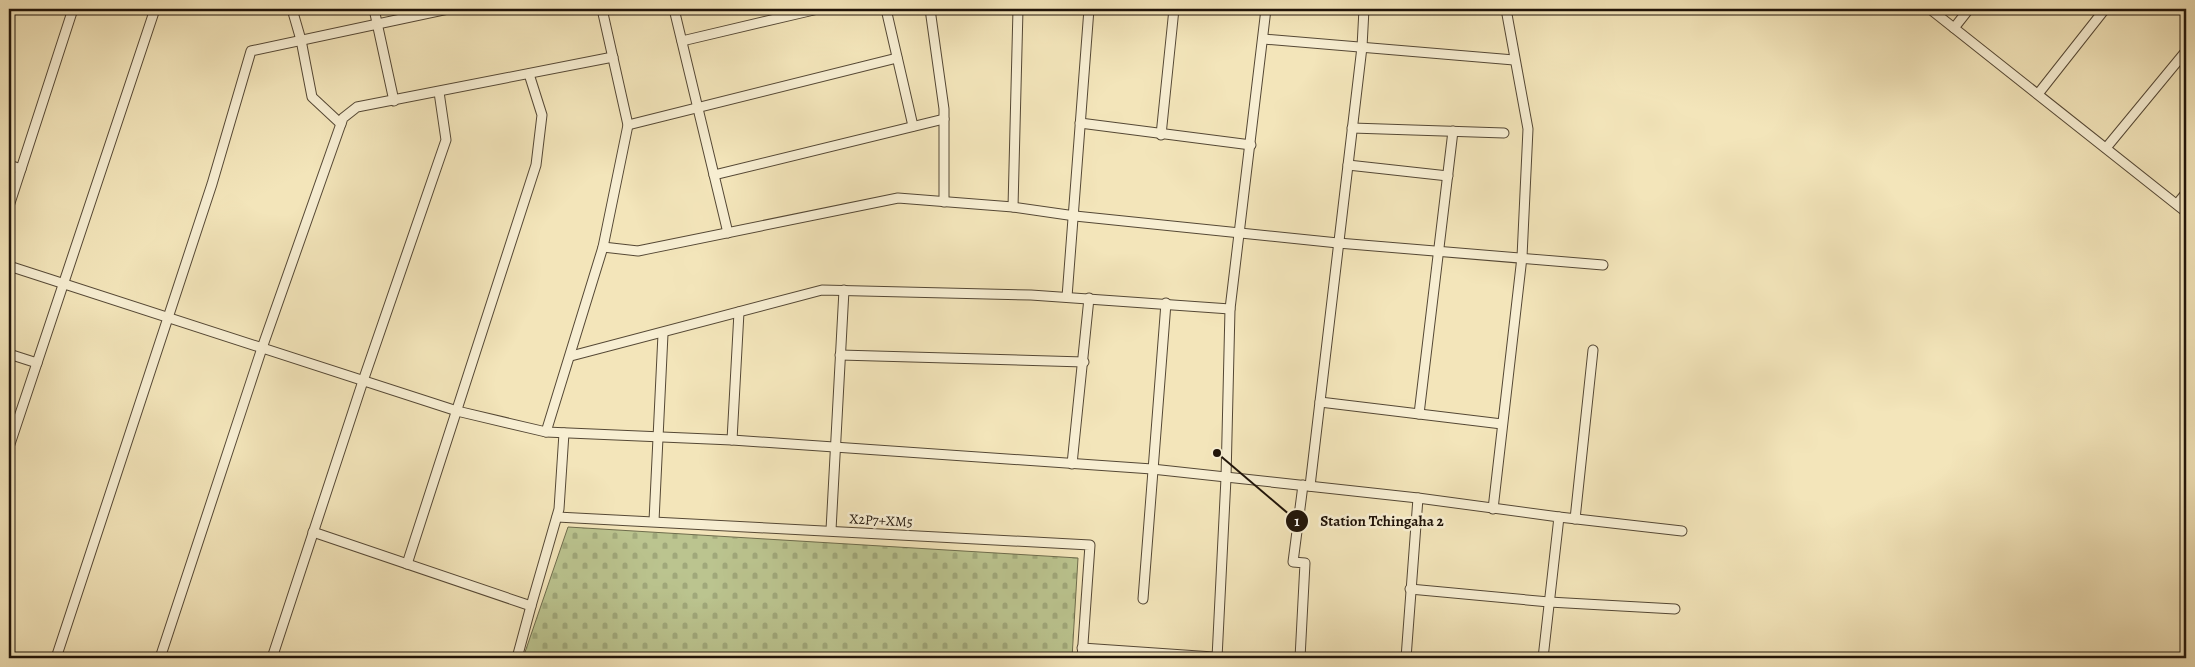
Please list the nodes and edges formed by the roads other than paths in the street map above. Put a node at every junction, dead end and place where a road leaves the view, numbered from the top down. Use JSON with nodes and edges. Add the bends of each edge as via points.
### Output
{"nodes":[{"id":1,"x":73,"y":9,"type":"edge"},
{"id":2,"x":155,"y":9,"type":"edge"},
{"id":3,"x":292,"y":9,"type":"edge"},
{"id":4,"x":374,"y":9,"type":"edge"},
{"id":5,"x":448,"y":9,"type":"edge"},
{"id":6,"x":602,"y":9,"type":"edge"},
{"id":7,"x":674,"y":9,"type":"edge"},
{"id":8,"x":818,"y":9,"type":"edge"},
{"id":9,"x":886,"y":9,"type":"edge"},
{"id":10,"x":930,"y":9,"type":"edge"},
{"id":11,"x":1018,"y":9,"type":"edge"},
{"id":12,"x":1090,"y":9,"type":"edge"},
{"id":13,"x":1174,"y":9,"type":"edge"},
{"id":14,"x":1266,"y":9,"type":"edge"},
{"id":15,"x":1364,"y":9,"type":"edge"},
{"id":16,"x":1506,"y":9,"type":"edge"},
{"id":17,"x":1930,"y":9,"type":"edge"},
{"id":18,"x":1969,"y":9,"type":"edge"},
{"id":19,"x":2105,"y":9,"type":"edge"},
{"id":20,"x":377,"y":24,"type":"junction"},
{"id":21,"x":1954,"y":28,"type":"junction"},
{"id":22,"x":1263,"y":39,"type":"junction"},
{"id":23,"x":301,"y":40,"type":"junction"},
{"id":24,"x":682,"y":41,"type":"junction"},
{"id":25,"x":1362,"y":47,"type":"junction"},
{"id":26,"x":2186,"y":51,"type":"edge"},
{"id":27,"x":613,"y":57,"type":"junction"},
{"id":28,"x":897,"y":58,"type":"junction"},
{"id":29,"x":1514,"y":60,"type":"junction"},
{"id":30,"x":529,"y":74,"type":"junction"},
{"id":31,"x":439,"y":92,"type":"junction"},
{"id":32,"x":2038,"y":94,"type":"junction"},
{"id":33,"x":394,"y":101,"type":"junction"},
{"id":34,"x":698,"y":108,"type":"junction"},
{"id":35,"x":944,"y":119,"type":"junction"},
{"id":36,"x":1080,"y":123,"type":"junction"},
{"id":37,"x":341,"y":124,"type":"junction"},
{"id":38,"x":628,"y":125,"type":"junction"},
{"id":39,"x":913,"y":126,"type":"junction"},
{"id":40,"x":1352,"y":128,"type":"junction"},
{"id":41,"x":1453,"y":131,"type":"junction"},
{"id":42,"x":1504,"y":133,"type":"dead end"},
{"id":43,"x":1161,"y":135,"type":"junction"},
{"id":44,"x":1251,"y":145,"type":"junction"},
{"id":45,"x":2106,"y":148,"type":"junction"},
{"id":46,"x":9,"y":165,"type":"edge"},
{"id":47,"x":1348,"y":166,"type":"junction"},
{"id":48,"x":20,"y":169,"type":"junction"},
{"id":49,"x":714,"y":175,"type":"junction"},
{"id":50,"x":1448,"y":176,"type":"junction"},
{"id":51,"x":2186,"y":193,"type":"edge"},
{"id":52,"x":944,"y":202,"type":"junction"},
{"id":53,"x":2177,"y":204,"type":"junction"},
{"id":54,"x":9,"y":206,"type":"edge"},
{"id":55,"x":1013,"y":207,"type":"junction"},
{"id":56,"x":2186,"y":212,"type":"edge"},
{"id":57,"x":1075,"y":216,"type":"junction"},
{"id":58,"x":728,"y":232,"type":"junction"},
{"id":59,"x":1239,"y":232,"type":"junction"},
{"id":60,"x":1338,"y":243,"type":"junction"},
{"id":61,"x":603,"y":247,"type":"junction"},
{"id":62,"x":1440,"y":250,"type":"junction"},
{"id":63,"x":1522,"y":257,"type":"junction"},
{"id":64,"x":1603,"y":265,"type":"dead end"},
{"id":65,"x":9,"y":266,"type":"edge"},
{"id":66,"x":64,"y":284,"type":"junction"},
{"id":67,"x":844,"y":290,"type":"junction"},
{"id":68,"x":1067,"y":297,"type":"junction"},
{"id":69,"x":1089,"y":298,"type":"junction"},
{"id":70,"x":1166,"y":303,"type":"junction"},
{"id":71,"x":1230,"y":309,"type":"junction"},
{"id":72,"x":739,"y":312,"type":"junction"},
{"id":73,"x":168,"y":317,"type":"junction"},
{"id":74,"x":663,"y":334,"type":"junction"},
{"id":75,"x":262,"y":348,"type":"junction"},
{"id":76,"x":1593,"y":350,"type":"dead end"},
{"id":77,"x":9,"y":354,"type":"edge"},
{"id":78,"x":840,"y":355,"type":"junction"},
{"id":79,"x":571,"y":356,"type":"junction"},
{"id":80,"x":37,"y":362,"type":"junction"},
{"id":81,"x":1084,"y":362,"type":"junction"},
{"id":82,"x":363,"y":381,"type":"junction"},
{"id":83,"x":1320,"y":402,"type":"junction"},
{"id":84,"x":457,"y":412,"type":"junction"},
{"id":85,"x":1419,"y":414,"type":"junction"},
{"id":86,"x":1502,"y":424,"type":"junction"},
{"id":87,"x":546,"y":432,"type":"junction"},
{"id":88,"x":564,"y":433,"type":"junction"},
{"id":89,"x":658,"y":437,"type":"junction"},
{"id":90,"x":732,"y":440,"type":"junction"},
{"id":91,"x":9,"y":447,"type":"edge"},
{"id":92,"x":836,"y":448,"type":"junction"},
{"id":93,"x":1072,"y":464,"type":"junction"},
{"id":94,"x":1152,"y":469,"type":"junction"},
{"id":95,"x":1226,"y":478,"type":"junction"},
{"id":96,"x":1306,"y":485,"type":"junction"},
{"id":97,"x":1418,"y":498,"type":"junction"},
{"id":98,"x":1493,"y":509,"type":"junction"},
{"id":99,"x":557,"y":516,"type":"junction"},
{"id":100,"x":1559,"y":517,"type":"junction"},
{"id":101,"x":1575,"y":518,"type":"junction"},
{"id":102,"x":654,"y":521,"type":"junction"},
{"id":103,"x":831,"y":530,"type":"junction"},
{"id":104,"x":1682,"y":530,"type":"dead end"},
{"id":105,"x":313,"y":532,"type":"junction"},
{"id":106,"x":407,"y":564,"type":"junction"},
{"id":107,"x":1410,"y":588,"type":"junction"},
{"id":108,"x":1143,"y":599,"type":"dead end"},
{"id":109,"x":1549,"y":602,"type":"junction"},
{"id":110,"x":531,"y":606,"type":"junction"},
{"id":111,"x":1675,"y":609,"type":"dead end"},
{"id":112,"x":1082,"y":648,"type":"junction"},
{"id":113,"x":56,"y":658,"type":"edge"},
{"id":114,"x":160,"y":658,"type":"edge"},
{"id":115,"x":272,"y":658,"type":"edge"},
{"id":116,"x":517,"y":658,"type":"edge"},
{"id":117,"x":1082,"y":658,"type":"edge"},
{"id":118,"x":1217,"y":658,"type":"edge"},
{"id":119,"x":1228,"y":658,"type":"edge"},
{"id":120,"x":1300,"y":658,"type":"edge"},
{"id":121,"x":1406,"y":658,"type":"edge"},
{"id":122,"x":1543,"y":658,"type":"edge"}],
"edges":[{"from":1,"to":48,"type":"street"},
{"from":2,"to":66,"type":"street"},
{"from":3,"to":23,"type":"street"},
{"from":4,"to":20,"type":"street"},
{"from":5,"to":20,"type":"street"},
{"from":6,"to":27,"type":"street"},
{"from":7,"to":24,"type":"street"},
{"from":8,"to":24,"type":"street"},
{"from":9,"to":28,"type":"street"},
{"from":10,"to":35,"type":"street"},
{"from":11,"to":55,"type":"street"},
{"from":12,"to":36,"type":"street"},
{"from":13,"to":43,"type":"street"},
{"from":14,"to":22,"type":"street"},
{"from":15,"to":25,"type":"street"},
{"from":16,"to":29,"type":"street"},
{"from":17,"to":21,"type":"street"},
{"from":18,"to":21,"type":"street"},
{"from":19,"to":32,"type":"street"},
{"from":20,"to":23,"type":"street"},
{"from":20,"to":33,"type":"street"},
{"from":21,"to":32,"type":"street"},
{"from":22,"to":25,"type":"street"},
{"from":22,"to":44,"type":"street"},
{"from":23,"to":37,"type":"street","via":[[312,97]]},
{"from":23,"to":73,"type":"street","via":[[252,50]]},
{"from":24,"to":34,"type":"street"},
{"from":25,"to":29,"type":"street"},
{"from":25,"to":40,"type":"street"},
{"from":26,"to":45,"type":"street"},
{"from":27,"to":30,"type":"street"},
{"from":27,"to":38,"type":"street"},
{"from":28,"to":34,"type":"street"},
{"from":28,"to":39,"type":"street"},
{"from":29,"to":63,"type":"street","via":[[1528,129]]},
{"from":30,"to":31,"type":"street"},
{"from":30,"to":84,"type":"street","via":[[542,116],[536,165]]},
{"from":31,"to":33,"type":"street"},
{"from":31,"to":82,"type":"street","via":[[446,140]]},
{"from":32,"to":45,"type":"street"},
{"from":33,"to":37,"type":"street","via":[[350,110]]},
{"from":34,"to":38,"type":"street"},
{"from":34,"to":49,"type":"street"},
{"from":35,"to":39,"type":"street"},
{"from":35,"to":52,"type":"street"},
{"from":36,"to":43,"type":"street"},
{"from":36,"to":57,"type":"street"},
{"from":37,"to":75,"type":"street"},
{"from":38,"to":61,"type":"street"},
{"from":39,"to":49,"type":"street"},
{"from":40,"to":41,"type":"street"},
{"from":40,"to":47,"type":"street"},
{"from":41,"to":42,"type":"street"},
{"from":41,"to":50,"type":"street"},
{"from":43,"to":44,"type":"street"},
{"from":44,"to":59,"type":"street"},
{"from":45,"to":53,"type":"street"},
{"from":46,"to":48,"type":"street"},
{"from":47,"to":50,"type":"street"},
{"from":47,"to":60,"type":"street"},
{"from":48,"to":54,"type":"street"},
{"from":49,"to":58,"type":"street"},
{"from":50,"to":62,"type":"street"},
{"from":51,"to":53,"type":"street"},
{"from":52,"to":55,"type":"street"},
{"from":52,"to":58,"type":"street","via":[[898,198]]},
{"from":53,"to":56,"type":"street"},
{"from":55,"to":57,"type":"street"},
{"from":57,"to":59,"type":"street"},
{"from":57,"to":68,"type":"street"},
{"from":58,"to":61,"type":"street","via":[[638,251]]},
{"from":59,"to":60,"type":"street"},
{"from":59,"to":71,"type":"street"},
{"from":60,"to":62,"type":"street"},
{"from":60,"to":83,"type":"street"},
{"from":61,"to":79,"type":"street"},
{"from":62,"to":63,"type":"street"},
{"from":62,"to":85,"type":"street"},
{"from":63,"to":64,"type":"street"},
{"from":63,"to":86,"type":"street"},
{"from":65,"to":66,"type":"street"},
{"from":66,"to":73,"type":"street"},
{"from":66,"to":80,"type":"street"},
{"from":67,"to":68,"type":"street"},
{"from":67,"to":72,"type":"street","via":[[822,290]]},
{"from":67,"to":78,"type":"street"},
{"from":68,"to":69,"type":"street"},
{"from":69,"to":70,"type":"street"},
{"from":69,"to":81,"type":"street"},
{"from":70,"to":71,"type":"street"},
{"from":70,"to":94,"type":"street"},
{"from":71,"to":95,"type":"street"},
{"from":72,"to":74,"type":"street"},
{"from":72,"to":90,"type":"street"},
{"from":73,"to":75,"type":"street"},
{"from":73,"to":113,"type":"street"},
{"from":74,"to":79,"type":"street"},
{"from":74,"to":89,"type":"street"},
{"from":75,"to":82,"type":"street"},
{"from":75,"to":114,"type":"street"},
{"from":76,"to":101,"type":"street"},
{"from":77,"to":80,"type":"street"},
{"from":78,"to":81,"type":"street"},
{"from":78,"to":92,"type":"street"},
{"from":79,"to":87,"type":"street"},
{"from":80,"to":91,"type":"street"},
{"from":81,"to":93,"type":"street"},
{"from":82,"to":84,"type":"street"},
{"from":82,"to":105,"type":"street"},
{"from":83,"to":85,"type":"street"},
{"from":83,"to":96,"type":"street"},
{"from":84,"to":87,"type":"street"},
{"from":84,"to":106,"type":"street"},
{"from":85,"to":86,"type":"street"},
{"from":86,"to":98,"type":"street"},
{"from":87,"to":88,"type":"street"},
{"from":88,"to":89,"type":"street"},
{"from":88,"to":99,"type":"street"},
{"from":89,"to":90,"type":"street"},
{"from":89,"to":102,"type":"street"},
{"from":90,"to":92,"type":"street"},
{"from":92,"to":93,"type":"street"},
{"from":92,"to":103,"type":"street"},
{"from":93,"to":94,"type":"street"},
{"from":94,"to":95,"type":"street"},
{"from":94,"to":108,"type":"street"},
{"from":95,"to":96,"type":"street"},
{"from":95,"to":118,"type":"street"},
{"from":96,"to":97,"type":"street"},
{"from":96,"to":120,"type":"street","via":[[1293,562],[1305,563]]},
{"from":97,"to":98,"type":"street"},
{"from":97,"to":107,"type":"street"},
{"from":98,"to":100,"type":"street"},
{"from":99,"to":102,"type":"street","name":"X2P7+XM5"},
{"from":99,"to":110,"type":"street"},
{"from":100,"to":101,"type":"street"},
{"from":100,"to":109,"type":"street"},
{"from":101,"to":104,"type":"street"},
{"from":102,"to":103,"type":"street","name":"X2P7+XM5"},
{"from":103,"to":112,"type":"street","name":"X2P7+XM5","via":[[1090,545]]},
{"from":105,"to":106,"type":"street"},
{"from":105,"to":115,"type":"street"},
{"from":106,"to":110,"type":"street"},
{"from":107,"to":109,"type":"street"},
{"from":107,"to":121,"type":"street"},
{"from":109,"to":111,"type":"street"},
{"from":109,"to":122,"type":"street"},
{"from":110,"to":116,"type":"street"},
{"from":112,"to":117,"type":"street","name":"X2P7+XM5"},
{"from":112,"to":118,"type":"street"},
{"from":118,"to":119,"type":"street"}]}
